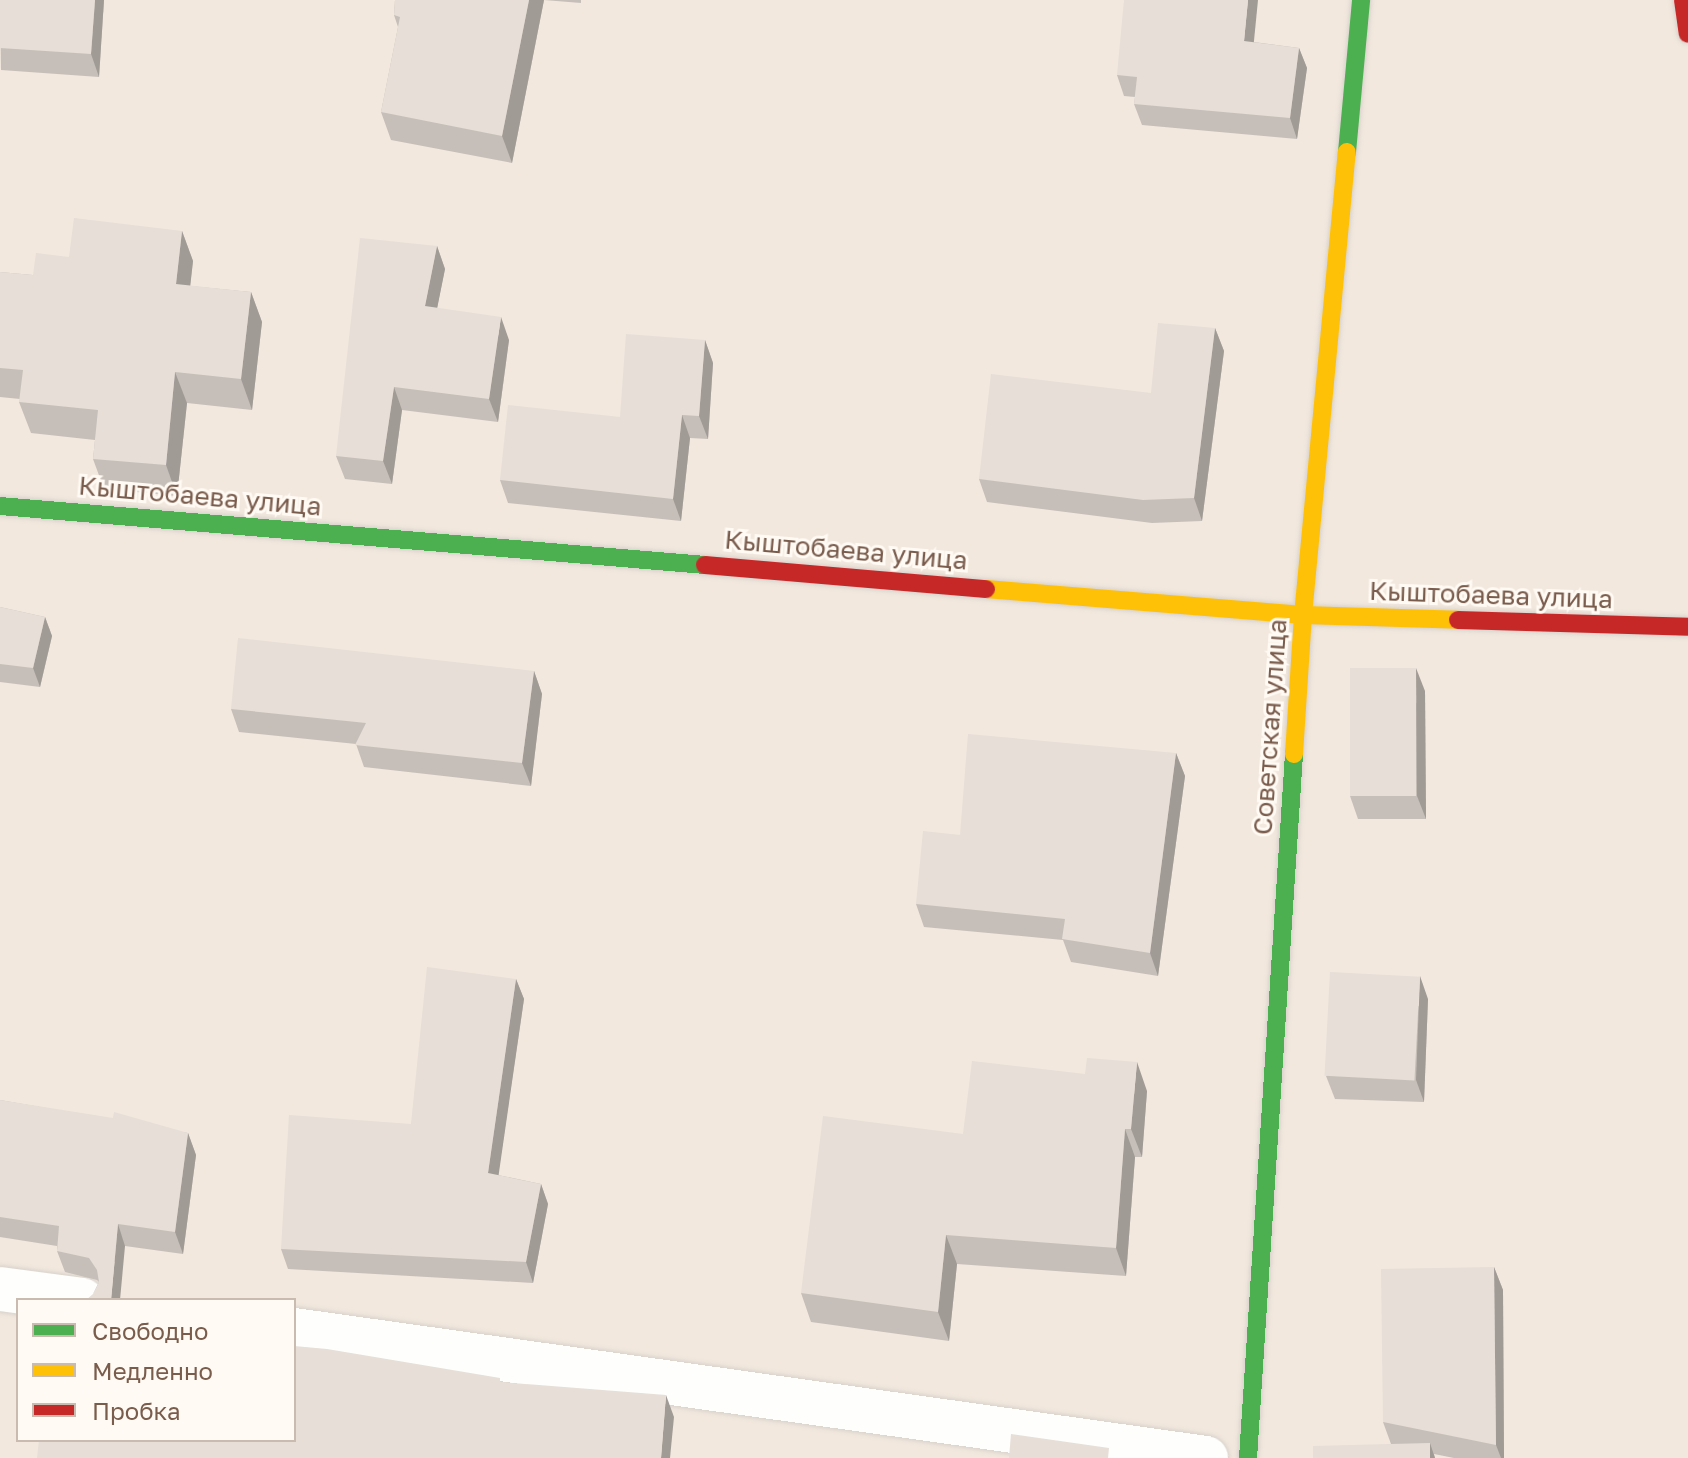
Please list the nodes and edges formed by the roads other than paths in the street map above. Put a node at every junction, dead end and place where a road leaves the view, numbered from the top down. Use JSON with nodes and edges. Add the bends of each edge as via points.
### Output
{"nodes":[{"id":1,"x":1361,"y":0,"type":"edge"},
{"id":2,"x":1683,"y":0,"type":"edge"},
{"id":3,"x":1688,"y":34,"type":"edge"},
{"id":4,"x":0,"y":506,"type":"edge"},
{"id":5,"x":1303,"y":615,"type":"junction"},
{"id":6,"x":1688,"y":627,"type":"edge"},
{"id":7,"x":0,"y":1289,"type":"edge"},
{"id":8,"x":67,"y":1298,"type":"edge"},
{"id":9,"x":296,"y":1330,"type":"edge"},
{"id":10,"x":1206,"y":1458,"type":"edge"},
{"id":11,"x":1248,"y":1458,"type":"edge"}],
"edges":[{"from":1,"to":5,"type":"street","name":"Советская улица"},
{"from":2,"to":3,"type":"street"},
{"from":4,"to":5,"type":"street","name":"Кыштобаева улица"},
{"from":5,"to":6,"type":"street","name":"Кыштобаева улица"},
{"from":5,"to":11,"type":"street","name":"Советская улица"},
{"from":7,"to":8,"type":"street"},
{"from":9,"to":10,"type":"street"}]}
